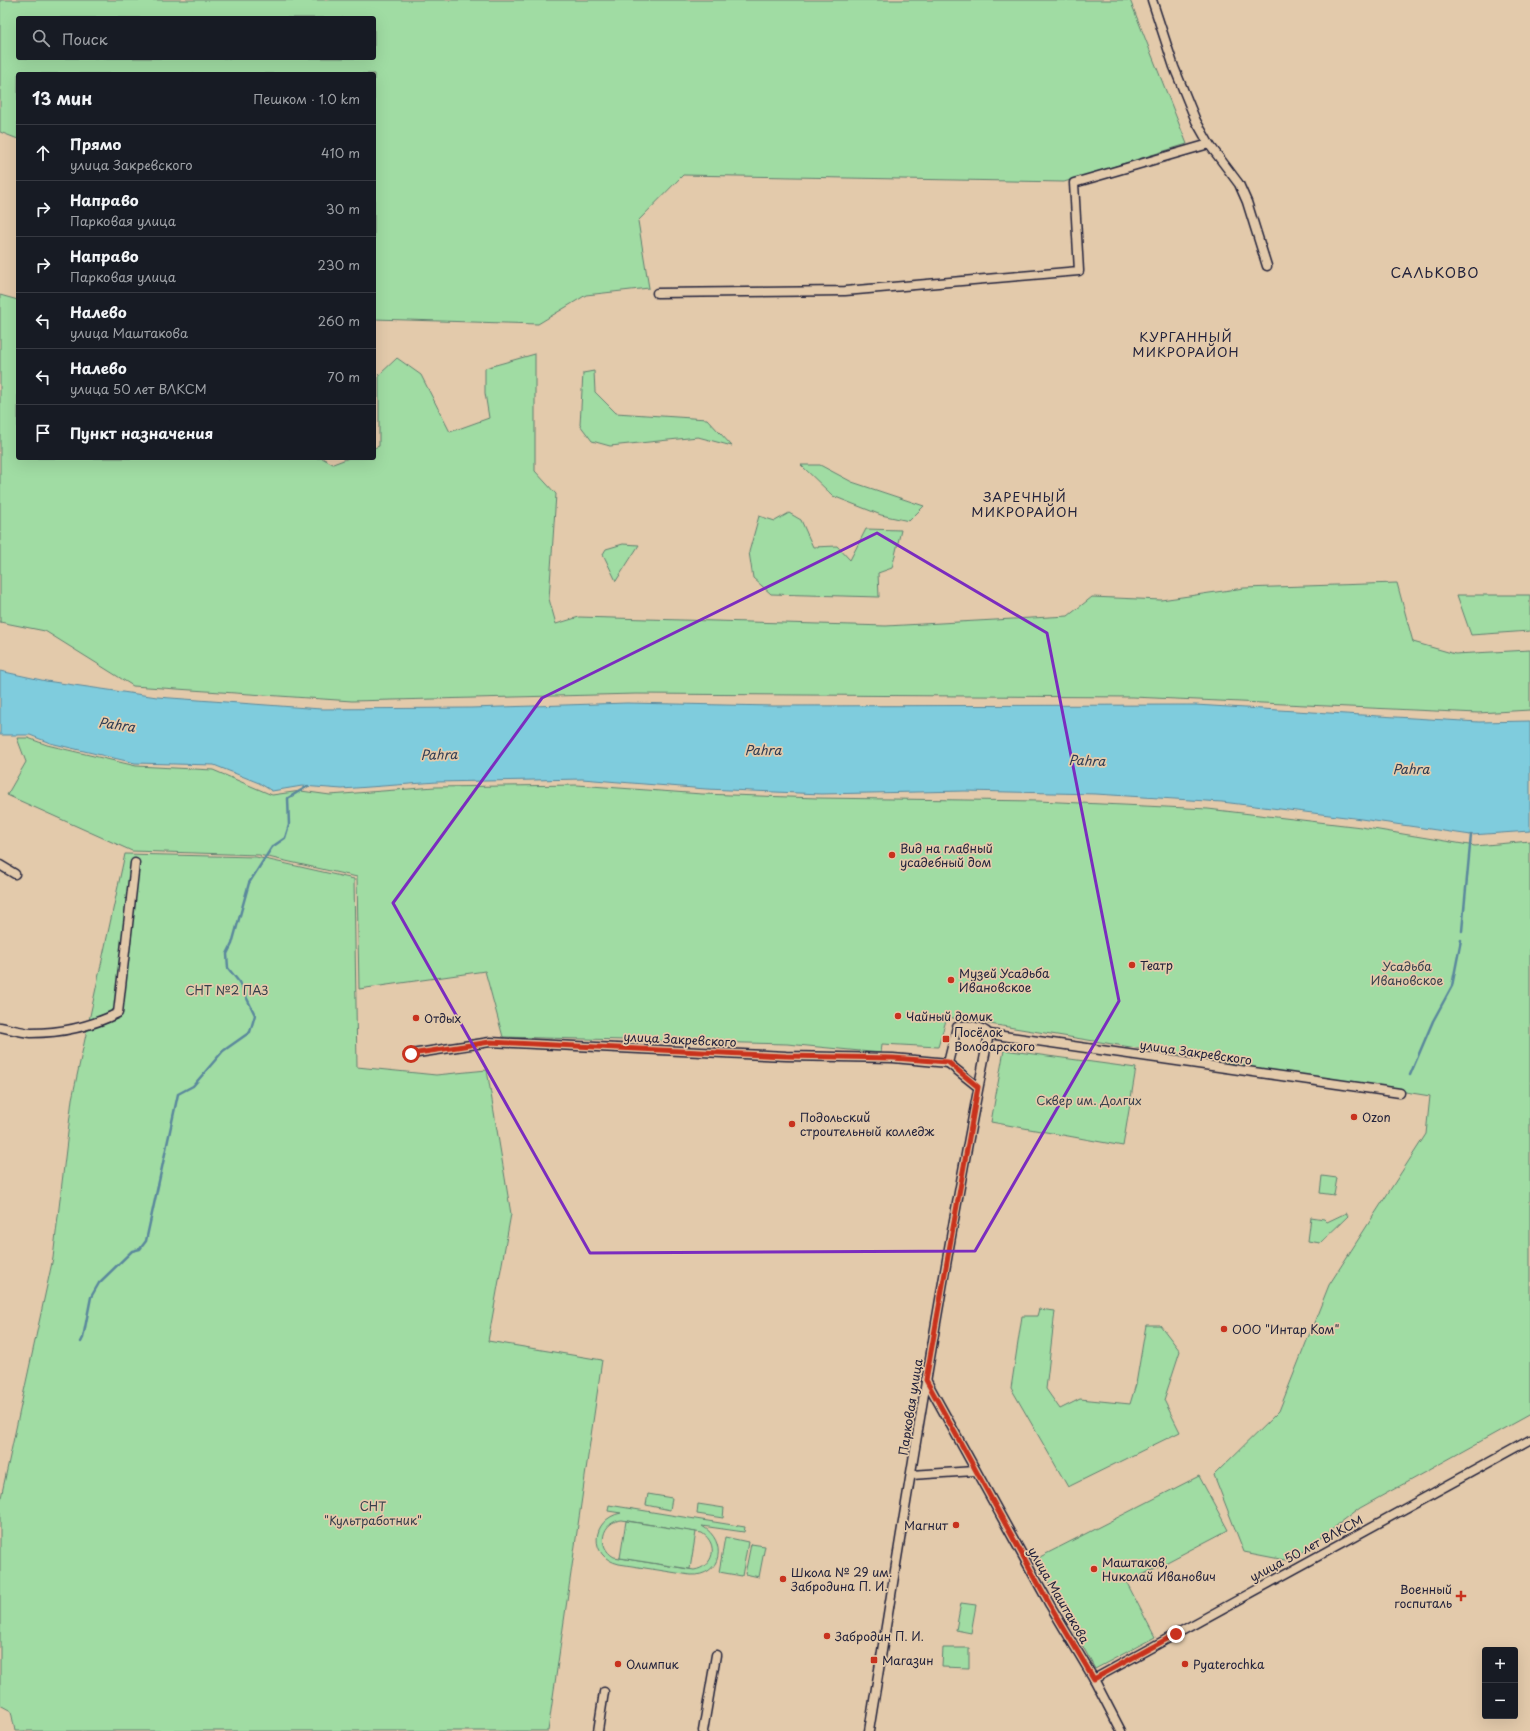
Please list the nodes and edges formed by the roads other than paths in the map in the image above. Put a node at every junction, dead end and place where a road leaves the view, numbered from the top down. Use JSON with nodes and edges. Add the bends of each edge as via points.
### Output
{"nodes":[{"id":1,"x":1152,"y":0,"type":"edge"},
{"id":2,"x":1209,"y":144,"type":"junction"},
{"id":3,"x":1267,"y":266,"type":"dead end"},
{"id":4,"x":656,"y":293,"type":"dead end"},
{"id":5,"x":135,"y":863,"type":"dead end"},
{"id":6,"x":0,"y":865,"type":"edge"},
{"id":7,"x":15,"y":874,"type":"dead end"},
{"id":8,"x":0,"y":1027,"type":"edge"},
{"id":9,"x":989,"y":1034,"type":"junction"},
{"id":10,"x":411,"y":1054,"type":"dead end"},
{"id":11,"x":948,"y":1062,"type":"junction"},
{"id":12,"x":978,"y":1087,"type":"junction"},
{"id":13,"x":1400,"y":1093,"type":"dead end"},
{"id":14,"x":926,"y":1380,"type":"junction"},
{"id":15,"x":1530,"y":1440,"type":"edge"},
{"id":16,"x":975,"y":1471,"type":"junction"},
{"id":17,"x":911,"y":1475,"type":"junction"},
{"id":18,"x":716,"y":1655,"type":"dead end"},
{"id":19,"x":1094,"y":1679,"type":"junction"},
{"id":20,"x":604,"y":1692,"type":"dead end"},
{"id":21,"x":598,"y":1731,"type":"edge"},
{"id":22,"x":703,"y":1731,"type":"edge"},
{"id":23,"x":869,"y":1731,"type":"edge"},
{"id":24,"x":1121,"y":1731,"type":"edge"}],
"edges":[{"from":1,"to":2,"type":"street","via":[[1182,87]]},
{"from":2,"to":3,"type":"street","via":[[1239,184]]},
{"from":2,"to":4,"type":"street","via":[[1074,183],[1079,271],[845,291]]},
{"from":5,"to":8,"type":"street","via":[[118,1013],[99,1023],[61,1030],[30,1033]]},
{"from":6,"to":7,"type":"street"},
{"from":9,"to":11,"type":"street","via":[[984,1029],[963,1025],[957,1027]]},
{"from":9,"to":12,"type":"street","name":"Парковая улица"},
{"from":9,"to":13,"type":"street","name":"улица Закревского"},
{"from":10,"to":11,"type":"street","name":"улица Закревского","via":[[490,1042]]},
{"from":11,"to":12,"type":"street"},
{"from":12,"to":14,"type":"street","name":"Парковая улица"},
{"from":14,"to":16,"type":"street","name":"улица Маштакова"},
{"from":14,"to":17,"type":"street","name":"Парковая улица"},
{"from":15,"to":19,"type":"street","name":"улица 50 лет ВЛКСМ"},
{"from":16,"to":17,"type":"street"},
{"from":16,"to":19,"type":"street","name":"улица Маштакова"},
{"from":17,"to":23,"type":"street","name":"Парковая улица"},
{"from":18,"to":22,"type":"street"},
{"from":19,"to":24,"type":"street","name":"улица Маштакова"},
{"from":20,"to":21,"type":"street"}]}
